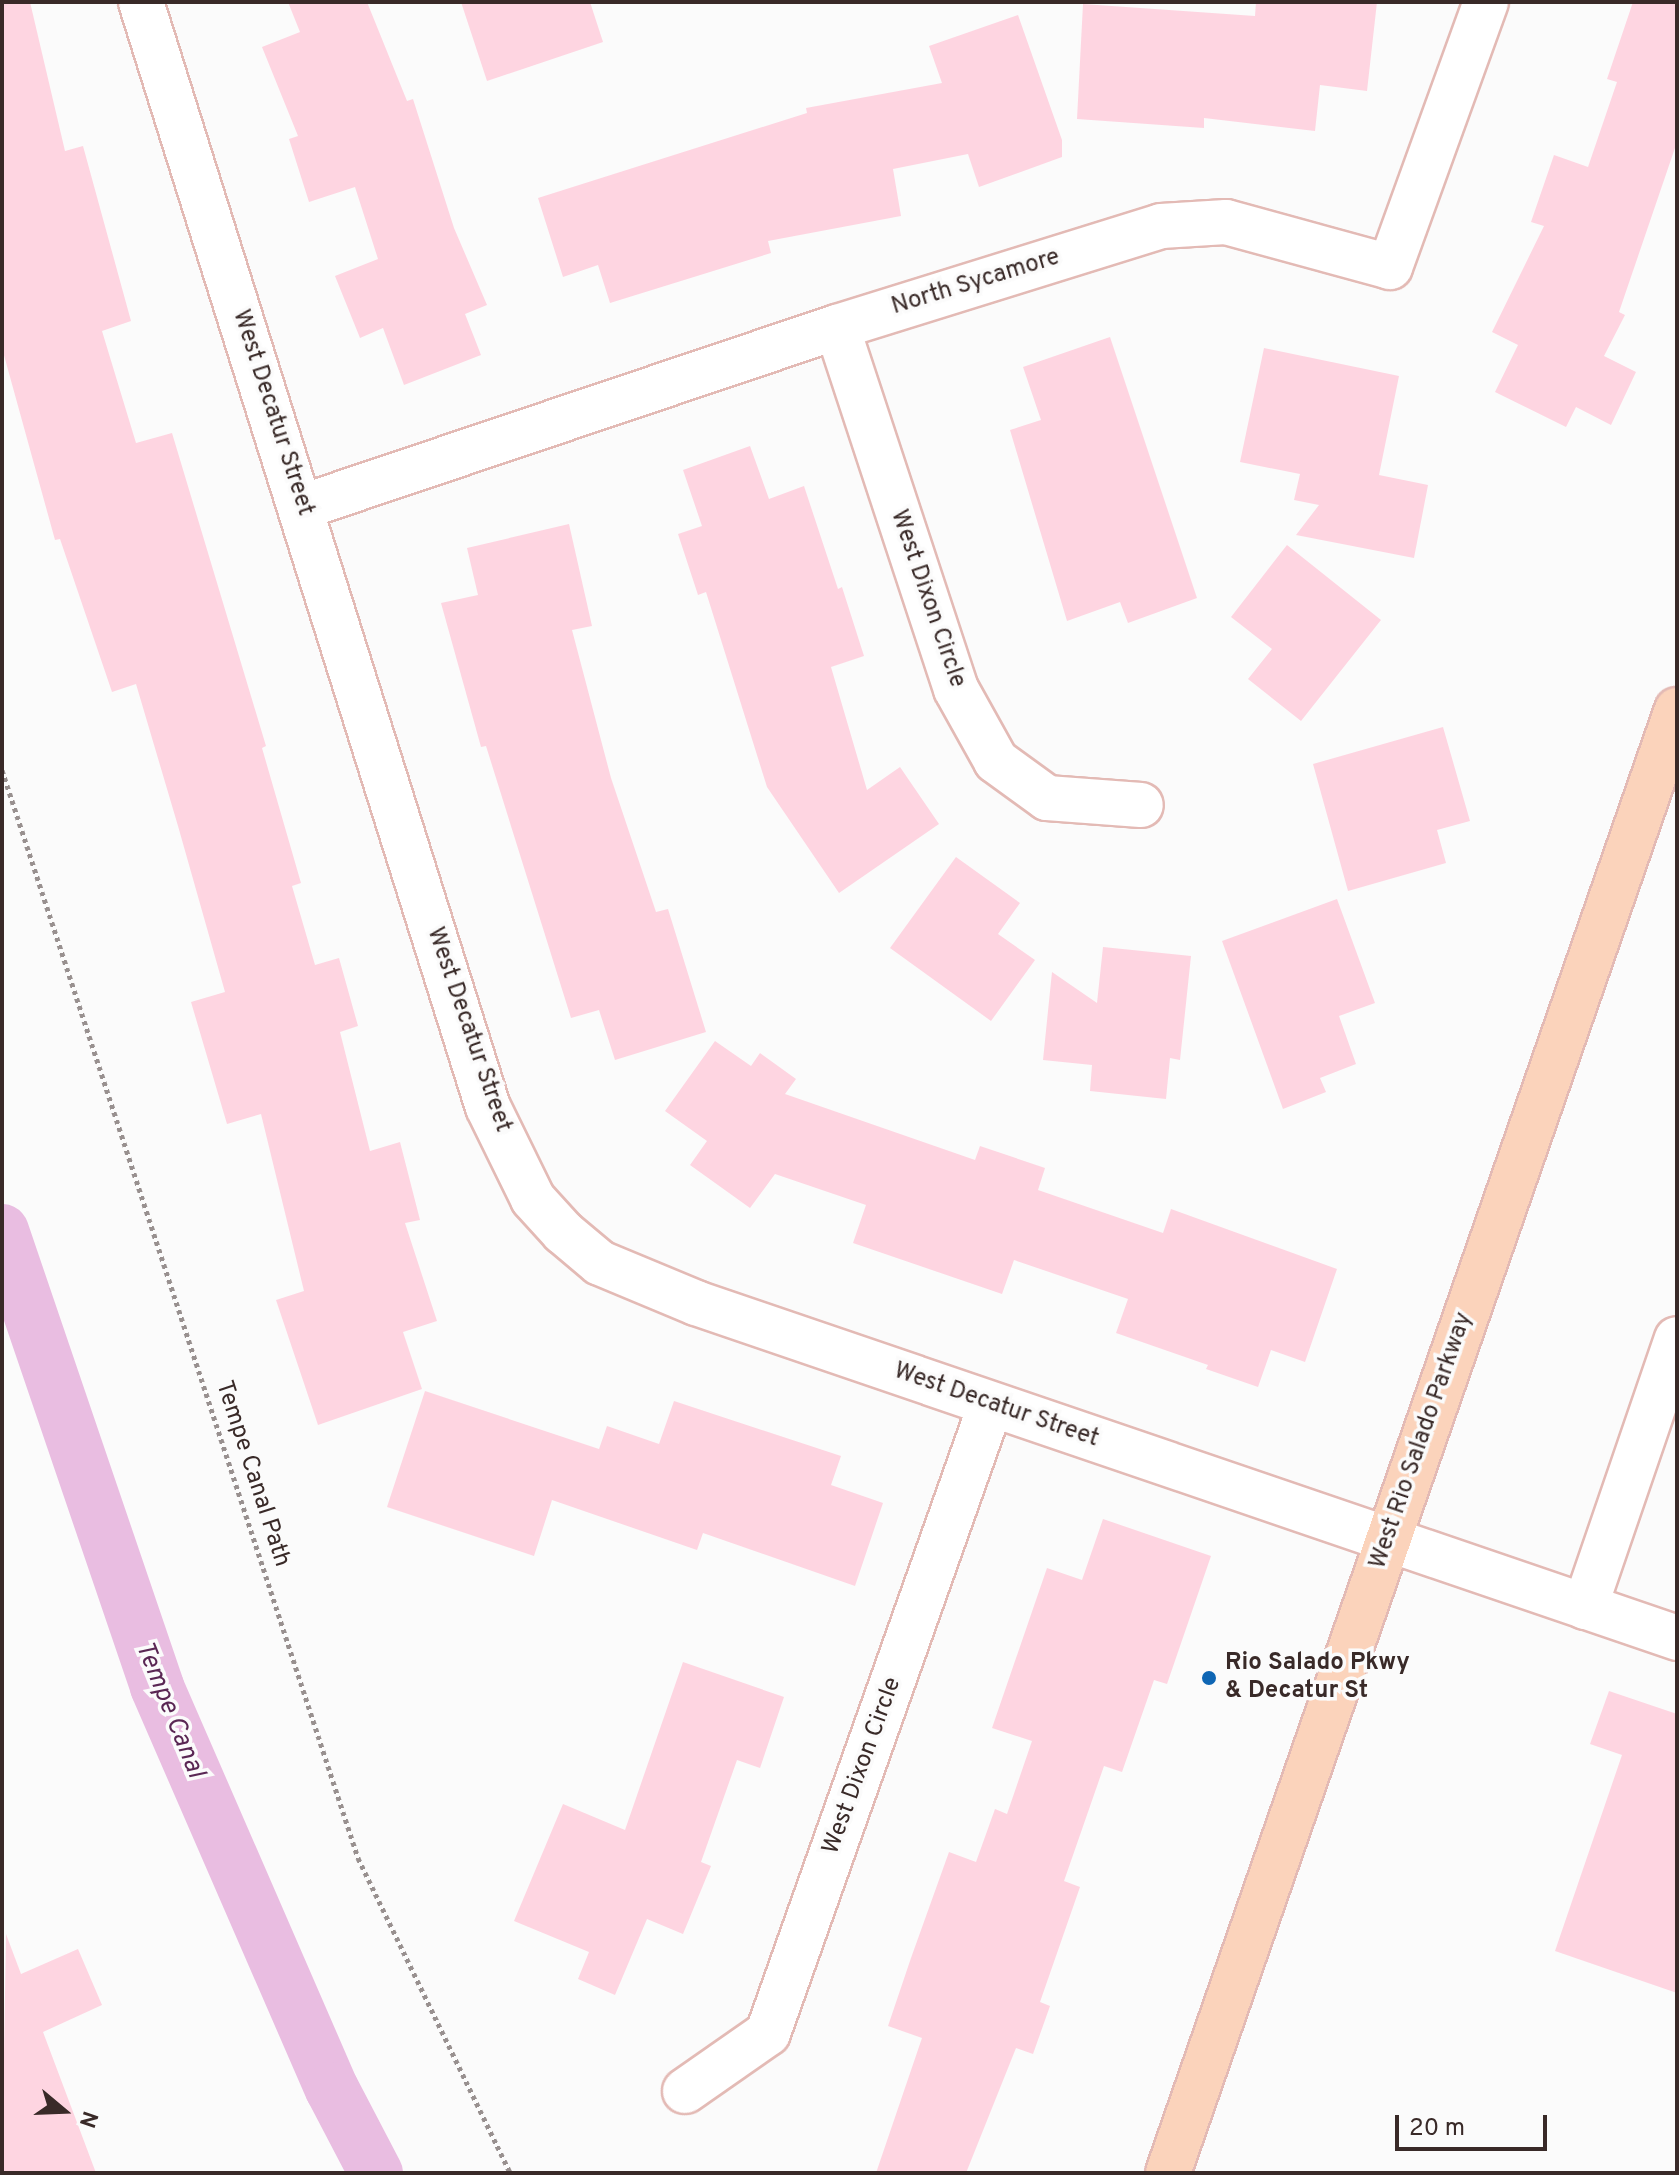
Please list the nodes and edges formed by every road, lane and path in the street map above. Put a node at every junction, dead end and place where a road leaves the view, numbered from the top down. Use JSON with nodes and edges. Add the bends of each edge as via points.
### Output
{"nodes":[{"id":1,"x":141,"y":2,"type":"edge"},
{"id":2,"x":1486,"y":2,"type":"edge"},
{"id":3,"x":837,"y":327,"type":"junction"},
{"id":4,"x":302,"y":507,"type":"junction"},
{"id":5,"x":1677,"y":710,"type":"edge"},
{"id":6,"x":2,"y":770,"type":"edge"},
{"id":7,"x":1141,"y":805,"type":"dead end"},
{"id":8,"x":1677,"y":1339,"type":"edge"},
{"id":9,"x":991,"y":1404,"type":"junction"},
{"id":10,"x":1388,"y":1540,"type":"junction"},
{"id":11,"x":1585,"y":1607,"type":"junction"},
{"id":12,"x":1677,"y":1638,"type":"edge"},
{"id":13,"x":685,"y":2091,"type":"dead end"},
{"id":14,"x":510,"y":2173,"type":"edge"},
{"id":15,"x":1168,"y":2173,"type":"edge"}],
"edges":[{"from":1,"to":4,"type":"street","name":"West Decatur Street"},
{"from":2,"to":3,"type":"street","name":"North Sycamore","via":[[1390,267],[1226,222],[1161,226]]},
{"from":3,"to":4,"type":"street","name":"North Sycamore"},
{"from":3,"to":7,"type":"street","name":"West Dixon Circle","via":[[956,689],[996,761],[1047,798]]},
{"from":4,"to":9,"type":"street","name":"West Decatur Street","via":[[488,1107],[533,1199],[600,1263],[696,1303]]},
{"from":5,"to":10,"type":"main road","name":"West Rio Salado Parkway"},
{"from":6,"to":14,"type":"path","name":"Tempe Canal Path","via":[[358,1858]]},
{"from":8,"to":11,"type":"street"},
{"from":9,"to":10,"type":"street","name":"West Decatur Street"},
{"from":9,"to":13,"type":"street","name":"West Dixon Circle","via":[[768,2033]]},
{"from":10,"to":11,"type":"street","name":"West Decatur Street"},
{"from":10,"to":15,"type":"main road","name":"West Rio Salado Parkway"},
{"from":11,"to":12,"type":"street","name":"West Decatur Street"}]}
